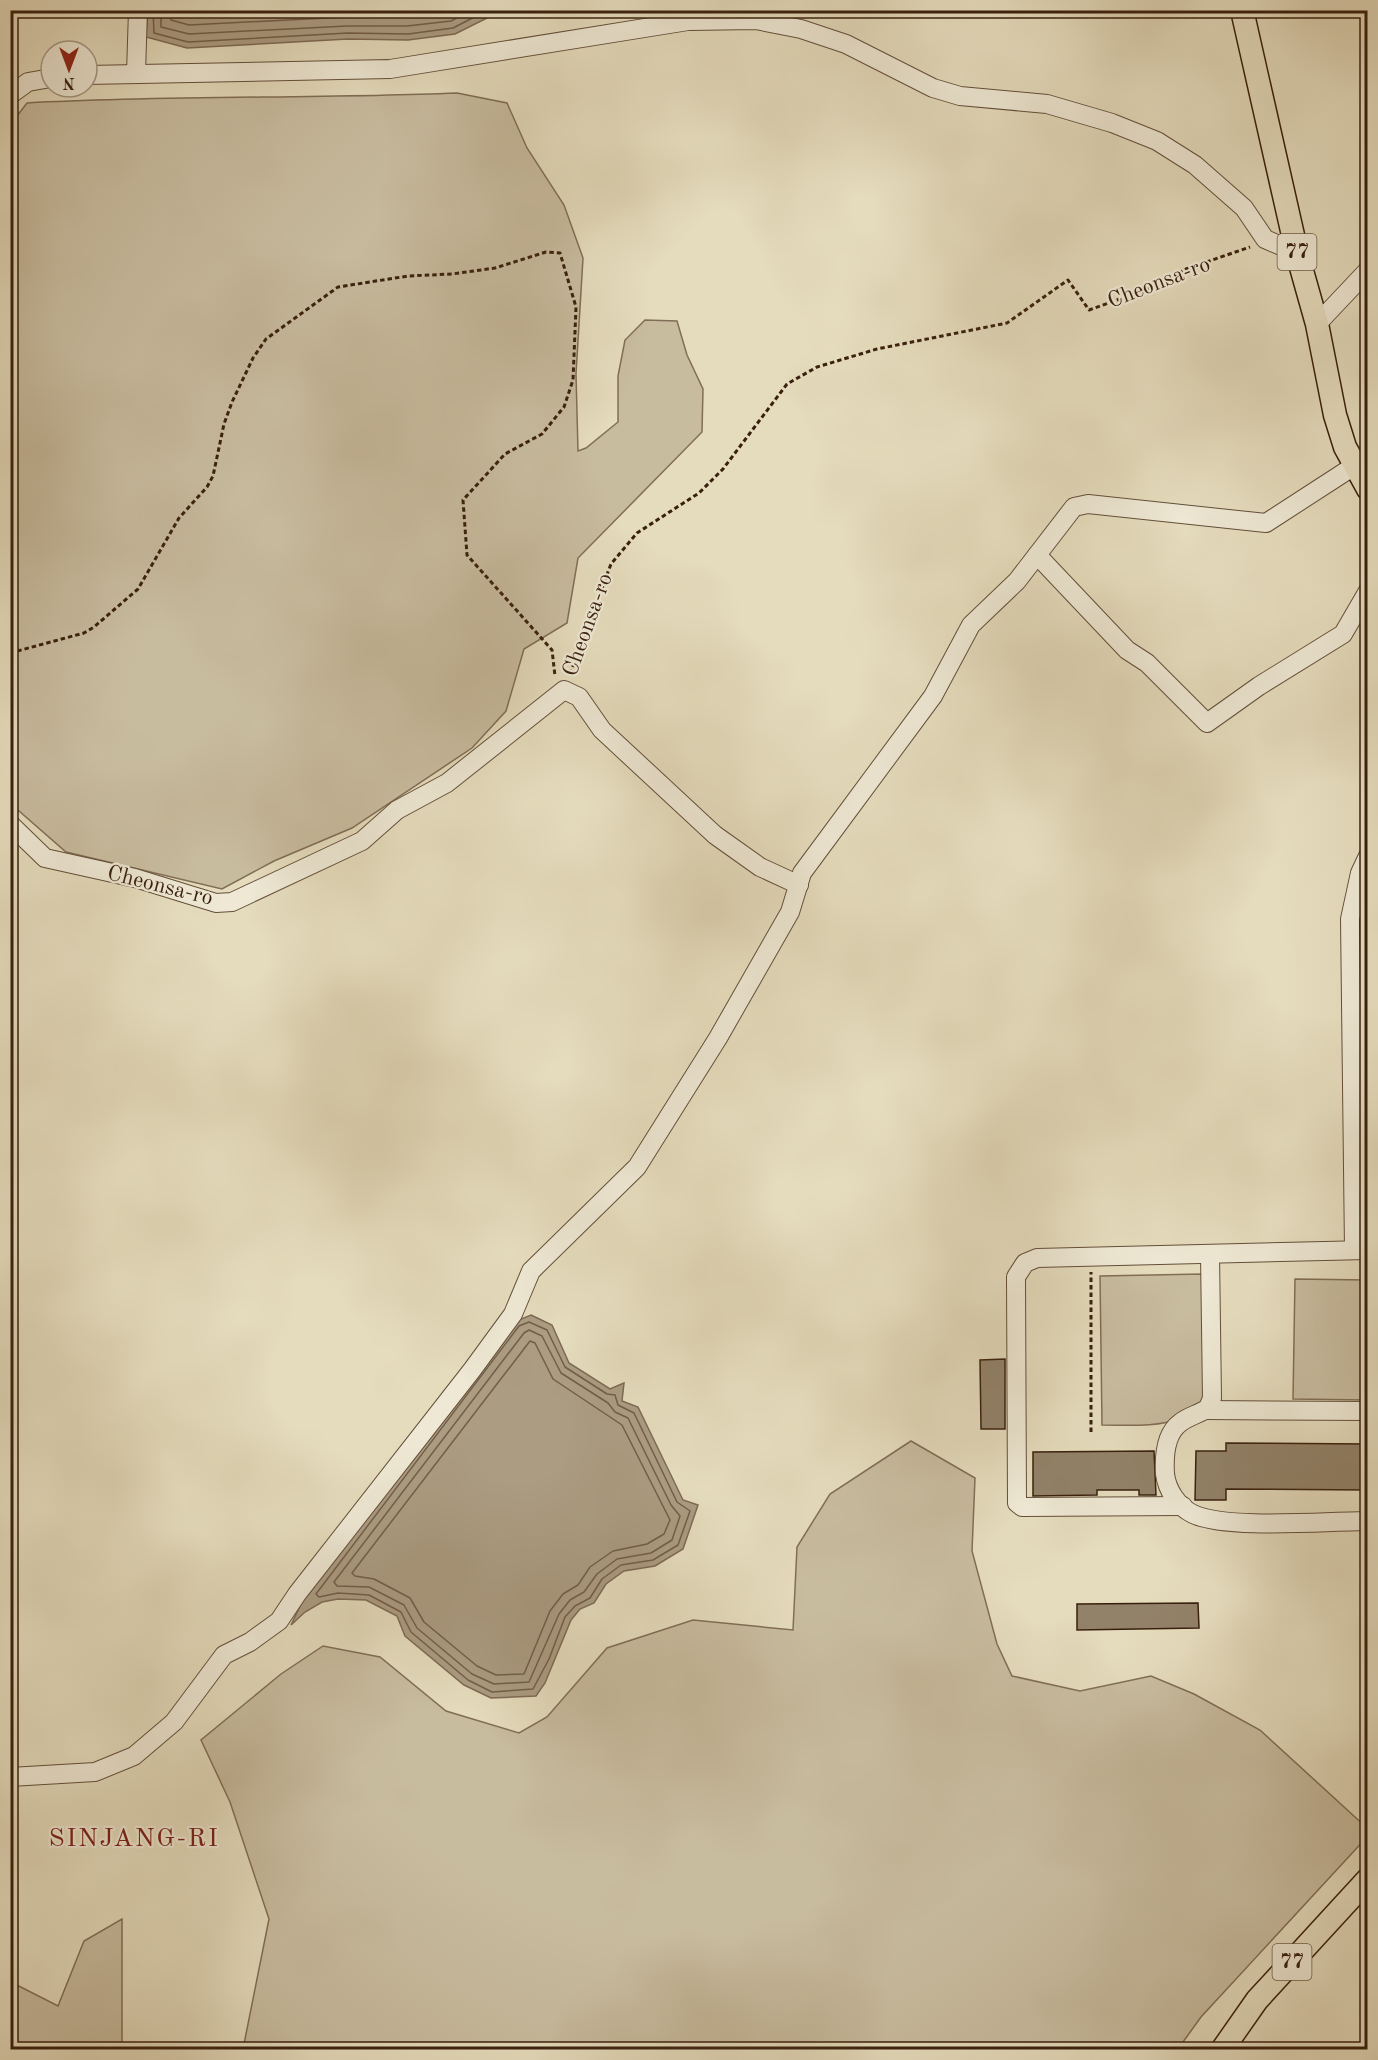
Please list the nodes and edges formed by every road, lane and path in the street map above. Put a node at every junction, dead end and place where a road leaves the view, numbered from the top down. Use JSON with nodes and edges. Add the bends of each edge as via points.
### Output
{"nodes":[{"id":1,"x":138,"y":10,"type":"edge"},
{"id":2,"x":1242,"y":10,"type":"edge"},
{"id":3,"x":136,"y":73,"type":"junction"},
{"id":4,"x":99,"y":75,"type":"edge"},
{"id":5,"x":39,"y":80,"type":"edge"},
{"id":6,"x":10,"y":95,"type":"edge"},
{"id":7,"x":1265,"y":239,"type":"junction"},
{"id":8,"x":1297,"y":254,"type":"junction"},
{"id":9,"x":1368,"y":270,"type":"edge"},
{"id":10,"x":1317,"y":324,"type":"junction"},
{"id":11,"x":1354,"y":466,"type":"junction"},
{"id":12,"x":1368,"y":489,"type":"edge"},
{"id":13,"x":1037,"y":555,"type":"junction"},
{"id":14,"x":1368,"y":591,"type":"edge"},
{"id":15,"x":10,"y":653,"type":"edge"},
{"id":16,"x":562,"y":692,"type":"junction"},
{"id":17,"x":10,"y":824,"type":"edge"},
{"id":18,"x":1368,"y":856,"type":"edge"},
{"id":19,"x":798,"y":885,"type":"junction"},
{"id":20,"x":1361,"y":1250,"type":"edge"},
{"id":21,"x":1210,"y":1254,"type":"junction"},
{"id":22,"x":1091,"y":1256,"type":"junction"},
{"id":23,"x":1204,"y":1410,"type":"junction"},
{"id":24,"x":1368,"y":1411,"type":"edge"},
{"id":25,"x":1091,"y":1432,"type":"dead end"},
{"id":26,"x":1183,"y":1506,"type":"junction"},
{"id":27,"x":1368,"y":1521,"type":"edge"},
{"id":28,"x":10,"y":1777,"type":"edge"},
{"id":29,"x":1368,"y":1879,"type":"edge"},
{"id":30,"x":1222,"y":2049,"type":"edge"}],
"edges":[{"from":1,"to":3,"type":"street"},
{"from":2,"to":8,"type":"main road","number":"77"},
{"from":3,"to":4,"type":"street"},
{"from":3,"to":7,"type":"street","via":[[390,69],[688,21],[756,20],[846,44],[933,88],[960,96],[1047,104],[1157,141],[1195,165],[1244,208]]},
{"from":5,"to":6,"type":"street","via":[[28,82]]},
{"from":7,"to":8,"type":"street"},
{"from":7,"to":16,"type":"path","name":"Cheonsa-ro","via":[[1234,255],[1186,269],[1156,286],[1089,310],[1068,280],[1007,323],[877,349],[817,367],[787,384],[723,469],[699,492],[637,533],[611,564]]},
{"from":8,"to":10,"type":"main road","number":"77"},
{"from":9,"to":10,"type":"street"},
{"from":10,"to":11,"type":"main road","number":"77","via":[[1335,415]]},
{"from":11,"to":12,"type":"main road","number":"77"},
{"from":11,"to":13,"type":"street","via":[[1266,523],[1088,504],[1074,507]]},
{"from":13,"to":14,"type":"street","via":[[1127,650],[1147,663],[1207,723],[1343,634]]},
{"from":13,"to":19,"type":"street","via":[[1017,581],[971,625],[933,696],[802,873]]},
{"from":15,"to":16,"type":"path","via":[[84,633],[138,589],[179,518],[213,476],[232,402],[266,339],[338,287],[495,268],[553,252],[560,253],[576,307],[573,380],[564,407],[542,434],[505,454],[486,471],[463,500],[467,555],[552,650]]},
{"from":16,"to":17,"type":"street","name":"Cheonsa-ro","via":[[447,783],[397,810],[362,841],[232,902],[216,903],[135,878],[45,858]]},
{"from":16,"to":19,"type":"street","via":[[579,697],[602,730],[716,835],[760,867]]},
{"from":18,"to":20,"type":"street","via":[[1360,873],[1349,929]]},
{"from":19,"to":28,"type":"street","via":[[790,912],[718,1038],[637,1167],[531,1271],[513,1314],[279,1621],[224,1655],[174,1722],[134,1756],[96,1772]]},
{"from":20,"to":21,"type":"street"},
{"from":21,"to":22,"type":"street"},
{"from":21,"to":23,"type":"street","via":[[1212,1398]]},
{"from":22,"to":25,"type":"path"},
{"from":22,"to":26,"type":"street","via":[[1038,1258],[1025,1263],[1016,1277],[1017,1503],[1022,1507]]},
{"from":23,"to":24,"type":"street"},
{"from":23,"to":26,"type":"street","via":[[1179,1423],[1164,1458],[1173,1498]]},
{"from":26,"to":27,"type":"street","via":[[1193,1514],[1231,1522]]},
{"from":29,"to":30,"type":"main road","number":"77","via":[[1257,2000]]}]}
